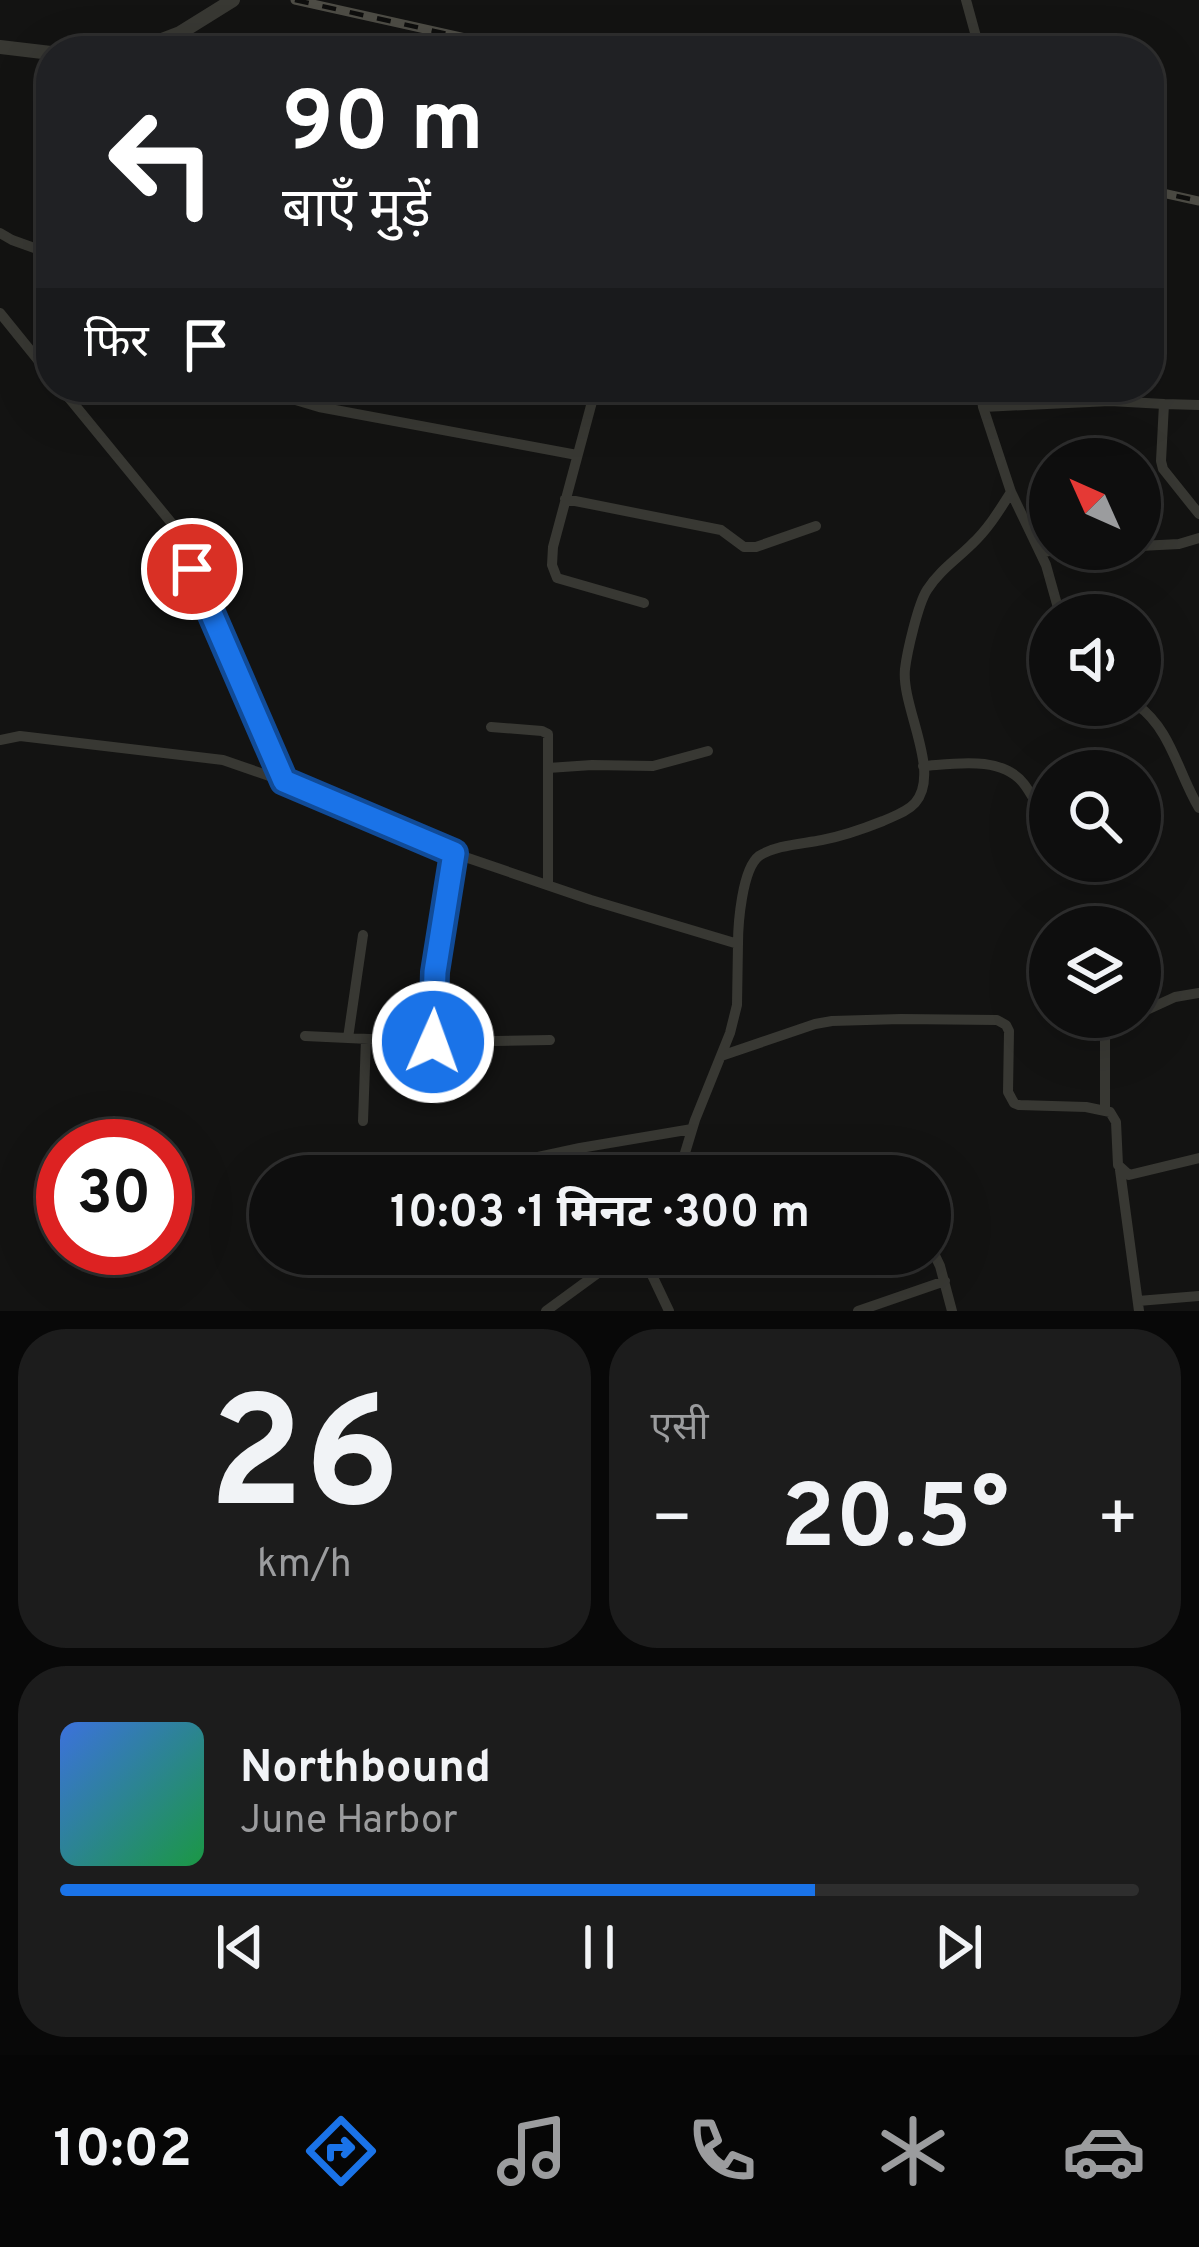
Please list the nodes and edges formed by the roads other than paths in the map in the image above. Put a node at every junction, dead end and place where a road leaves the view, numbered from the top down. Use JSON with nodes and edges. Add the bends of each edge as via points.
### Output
{"nodes":[{"id":1,"x":232,"y":0,"type":"edge"},
{"id":2,"x":966,"y":0,"type":"edge"},
{"id":3,"x":172,"y":36,"type":"edge"},
{"id":4,"x":976,"y":36,"type":"edge"},
{"id":5,"x":0,"y":47,"type":"edge"},
{"id":6,"x":36,"y":51,"type":"edge"},
{"id":7,"x":0,"y":232,"type":"edge"},
{"id":8,"x":36,"y":249,"type":"edge"},
{"id":9,"x":0,"y":313,"type":"edge"},
{"id":10,"x":36,"y":357,"type":"edge"},
{"id":11,"x":72,"y":402,"type":"edge"},
{"id":12,"x":302,"y":402,"type":"edge"},
{"id":13,"x":592,"y":402,"type":"edge"},
{"id":14,"x":983,"y":402,"type":"edge"},
{"id":15,"x":1138,"y":402,"type":"edge"},
{"id":16,"x":1164,"y":404,"type":"junction"},
{"id":17,"x":1199,"y":405,"type":"edge"},
{"id":18,"x":577,"y":455,"type":"junction"},
{"id":19,"x":1011,"y":492,"type":"junction"},
{"id":20,"x":565,"y":499,"type":"junction"},
{"id":21,"x":1199,"y":514,"type":"edge"},
{"id":22,"x":816,"y":526,"type":"dead end"},
{"id":23,"x":1029,"y":529,"type":"edge"},
{"id":24,"x":1199,"y":538,"type":"edge"},
{"id":25,"x":1161,"y":544,"type":"edge"},
{"id":26,"x":644,"y":603,"type":"dead end"},
{"id":27,"x":1158,"y":726,"type":"edge"},
{"id":28,"x":491,"y":727,"type":"dead end"},
{"id":29,"x":0,"y":740,"type":"edge"},
{"id":30,"x":708,"y":752,"type":"dead end"},
{"id":31,"x":923,"y":766,"type":"junction"},
{"id":32,"x":548,"y":768,"type":"junction"},
{"id":33,"x":284,"y":781,"type":"junction"},
{"id":34,"x":1029,"y":792,"type":"edge"},
{"id":35,"x":1199,"y":808,"type":"edge"},
{"id":36,"x":454,"y":853,"type":"junction"},
{"id":37,"x":548,"y":884,"type":"junction"},
{"id":38,"x":363,"y":935,"type":"dead end"},
{"id":39,"x":738,"y":944,"type":"junction"},
{"id":40,"x":1199,"y":993,"type":"edge"},
{"id":41,"x":1161,"y":1005,"type":"edge"},
{"id":42,"x":305,"y":1036,"type":"dead end"},
{"id":43,"x":348,"y":1038,"type":"junction"},
{"id":44,"x":1105,"y":1038,"type":"edge"},
{"id":45,"x":366,"y":1039,"type":"junction"},
{"id":46,"x":550,"y":1040,"type":"dead end"},
{"id":47,"x":433,"y":1042,"type":"junction"},
{"id":48,"x":721,"y":1056,"type":"junction"},
{"id":49,"x":1105,"y":1109,"type":"junction"},
{"id":50,"x":363,"y":1120,"type":"dead end"},
{"id":51,"x":692,"y":1129,"type":"junction"},
{"id":52,"x":547,"y":1155,"type":"edge"},
{"id":53,"x":684,"y":1155,"type":"edge"},
{"id":54,"x":1199,"y":1158,"type":"edge"},
{"id":55,"x":1120,"y":1170,"type":"junction"},
{"id":56,"x":595,"y":1275,"type":"edge"},
{"id":57,"x":652,"y":1275,"type":"edge"},
{"id":58,"x":942,"y":1275,"type":"edge"},
{"id":59,"x":945,"y":1281,"type":"junction"},
{"id":60,"x":1199,"y":1295,"type":"edge"},
{"id":61,"x":1138,"y":1306,"type":"edge"},
{"id":62,"x":546,"y":1311,"type":"edge"},
{"id":63,"x":669,"y":1311,"type":"edge"},
{"id":64,"x":858,"y":1311,"type":"edge"},
{"id":65,"x":952,"y":1311,"type":"edge"}],
"edges":[{"from":1,"to":3,"type":"street"},
{"from":2,"to":4,"type":"street"},
{"from":5,"to":6,"type":"street"},
{"from":7,"to":8,"type":"street"},
{"from":9,"to":10,"type":"street"},
{"from":11,"to":33,"type":"street","via":[[174,526]]},
{"from":12,"to":18,"type":"street"},
{"from":13,"to":18,"type":"street"},
{"from":14,"to":19,"type":"street"},
{"from":15,"to":16,"type":"street"},
{"from":16,"to":17,"type":"street"},
{"from":16,"to":21,"type":"street","via":[[1160,461]]},
{"from":18,"to":20,"type":"street"},
{"from":19,"to":23,"type":"street"},
{"from":19,"to":31,"type":"street","via":[[921,600],[905,682]]},
{"from":20,"to":22,"type":"street","via":[[721,530],[744,547]]},
{"from":20,"to":26,"type":"street","via":[[552,565],[557,578]]},
{"from":24,"to":25,"type":"street"},
{"from":27,"to":35,"type":"street"},
{"from":28,"to":32,"type":"street","via":[[545,732]]},
{"from":29,"to":33,"type":"street","via":[[223,760]]},
{"from":30,"to":32,"type":"street","via":[[653,766]]},
{"from":31,"to":34,"type":"street","via":[[995,766]]},
{"from":31,"to":39,"type":"street","via":[[924,787],[907,810],[757,858]]},
{"from":32,"to":37,"type":"street"},
{"from":33,"to":36,"type":"street"},
{"from":36,"to":37,"type":"street"},
{"from":36,"to":47,"type":"street"},
{"from":37,"to":39,"type":"street"},
{"from":38,"to":43,"type":"street"},
{"from":39,"to":48,"type":"street","via":[[737,1005]]},
{"from":40,"to":41,"type":"street"},
{"from":42,"to":43,"type":"street"},
{"from":43,"to":45,"type":"street"},
{"from":44,"to":49,"type":"street"},
{"from":45,"to":47,"type":"street"},
{"from":45,"to":50,"type":"street"},
{"from":46,"to":47,"type":"street"},
{"from":48,"to":49,"type":"street","via":[[832,1021],[997,1020],[1009,1030],[1007,1092],[1014,1103]]},
{"from":48,"to":51,"type":"street"},
{"from":49,"to":55,"type":"street","via":[[1116,1121]]},
{"from":51,"to":52,"type":"street"},
{"from":51,"to":53,"type":"street"},
{"from":54,"to":55,"type":"street"},
{"from":55,"to":61,"type":"street"},
{"from":56,"to":62,"type":"street"},
{"from":57,"to":63,"type":"street"},
{"from":58,"to":59,"type":"street"},
{"from":59,"to":64,"type":"street"},
{"from":59,"to":65,"type":"street"},
{"from":60,"to":61,"type":"street"}]}
